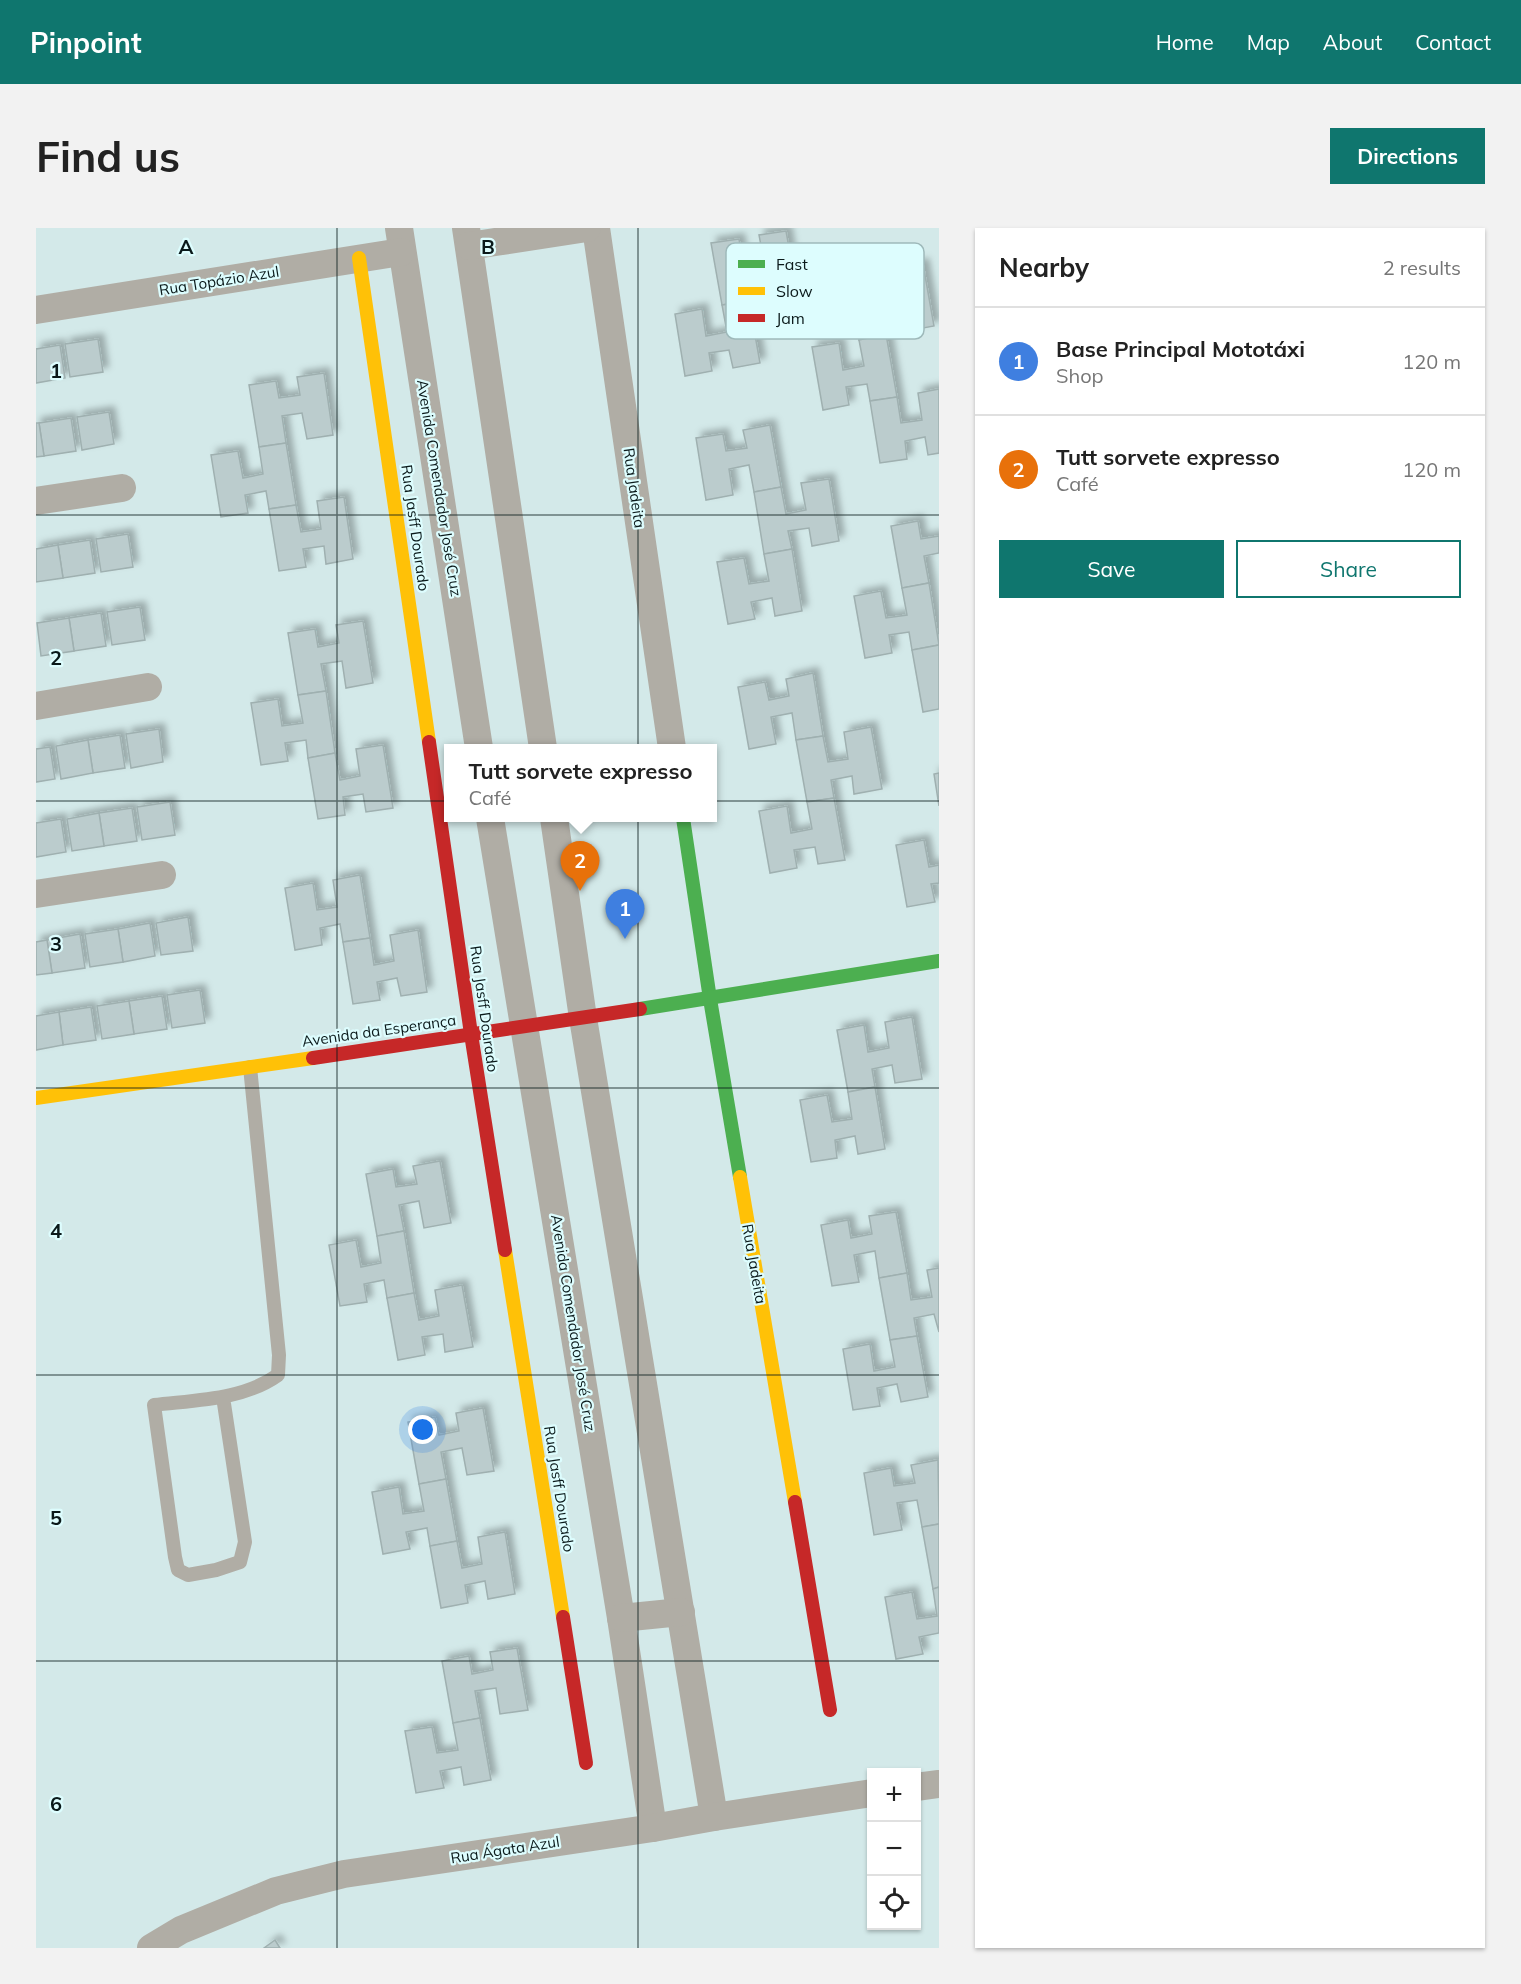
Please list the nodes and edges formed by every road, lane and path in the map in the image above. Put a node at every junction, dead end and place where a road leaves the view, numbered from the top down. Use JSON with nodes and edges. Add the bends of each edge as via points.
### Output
{"nodes":[{"id":1,"x":587,"y":228,"type":"edge"},
{"id":2,"x":596,"y":228,"type":"edge"},
{"id":3,"x":468,"y":237,"type":"edge"},
{"id":4,"x":400,"y":240,"type":"edge"},
{"id":5,"x":359,"y":258,"type":"junction"},
{"id":6,"x":36,"y":310,"type":"edge"},
{"id":7,"x":122,"y":488,"type":"dead end"},
{"id":8,"x":36,"y":501,"type":"edge"},
{"id":9,"x":148,"y":687,"type":"dead end"},
{"id":10,"x":36,"y":706,"type":"edge"},
{"id":11,"x":479,"y":744,"type":"edge"},
{"id":12,"x":542,"y":744,"type":"edge"},
{"id":13,"x":671,"y":744,"type":"edge"},
{"id":14,"x":491,"y":822,"type":"edge"},
{"id":15,"x":555,"y":822,"type":"edge"},
{"id":16,"x":684,"y":822,"type":"edge"},
{"id":17,"x":162,"y":875,"type":"dead end"},
{"id":18,"x":36,"y":894,"type":"edge"},
{"id":19,"x":939,"y":961,"type":"edge"},
{"id":20,"x":710,"y":999,"type":"junction"},
{"id":21,"x":583,"y":1018,"type":"junction"},
{"id":22,"x":523,"y":1028,"type":"junction"},
{"id":23,"x":471,"y":1034,"type":"junction"},
{"id":24,"x":250,"y":1066,"type":"junction"},
{"id":25,"x":36,"y":1098,"type":"edge"},
{"id":26,"x":223,"y":1397,"type":"junction"},
{"id":27,"x":681,"y":1612,"type":"junction"},
{"id":28,"x":621,"y":1618,"type":"junction"},
{"id":29,"x":830,"y":1710,"type":"dead end"},
{"id":30,"x":586,"y":1763,"type":"dead end"},
{"id":31,"x":939,"y":1784,"type":"edge"},
{"id":32,"x":921,"y":1786,"type":"edge"},
{"id":33,"x":867,"y":1794,"type":"edge"},
{"id":34,"x":714,"y":1817,"type":"junction"},
{"id":35,"x":653,"y":1828,"type":"junction"},
{"id":36,"x":187,"y":1939,"type":"edge"},
{"id":37,"x":151,"y":1948,"type":"edge"}],
"edges":[{"from":1,"to":3,"type":"street"},
{"from":2,"to":13,"type":"street","name":"Rua Jadeita"},
{"from":3,"to":12,"type":"street"},
{"from":4,"to":5,"type":"street","name":"Rua Topázio Azul"},
{"from":4,"to":11,"type":"street","name":"Avenida Comendador José Cruz"},
{"from":5,"to":6,"type":"street","name":"Rua Topázio Azul"},
{"from":5,"to":23,"type":"street","name":"Rua Jasff Dourado"},
{"from":7,"to":8,"type":"street"},
{"from":9,"to":10,"type":"street"},
{"from":14,"to":22,"type":"street","name":"Avenida Comendador José Cruz"},
{"from":15,"to":21,"type":"street"},
{"from":16,"to":20,"type":"street","name":"Rua Jadeita"},
{"from":17,"to":18,"type":"street"},
{"from":19,"to":20,"type":"street","name":"Avenida da Esperança"},
{"from":20,"to":21,"type":"street","name":"Avenida da Esperança"},
{"from":20,"to":29,"type":"street","name":"Rua Jadeita"},
{"from":21,"to":22,"type":"street","name":"Avenida da Esperança"},
{"from":21,"to":27,"type":"street"},
{"from":22,"to":23,"type":"street","name":"Avenida da Esperança"},
{"from":22,"to":28,"type":"street","name":"Avenida Comendador José Cruz"},
{"from":23,"to":24,"type":"street","name":"Avenida da Esperança"},
{"from":23,"to":30,"type":"street","name":"Rua Jasff Dourado"},
{"from":24,"to":25,"type":"street","name":"Avenida da Esperança"},
{"from":24,"to":26,"type":"lane","via":[[278,1375],[264,1384]]},
{"from":26,"to":26,"type":"lane","via":[[245,1542],[240,1562],[188,1575],[178,1570],[175,1557],[154,1405]]},
{"from":27,"to":28,"type":"street"},
{"from":27,"to":34,"type":"street"},
{"from":28,"to":35,"type":"street","name":"Avenida Comendador José Cruz"},
{"from":31,"to":32,"type":"street"},
{"from":33,"to":34,"type":"street","name":"Rua Ágata Azul"},
{"from":34,"to":35,"type":"street","name":"Rua Ágata Azul"},
{"from":35,"to":36,"type":"street","name":"Rua Ágata Azul","via":[[344,1874],[276,1891]]},
{"from":36,"to":37,"type":"street","name":"Rua Ágata Azul"}]}
